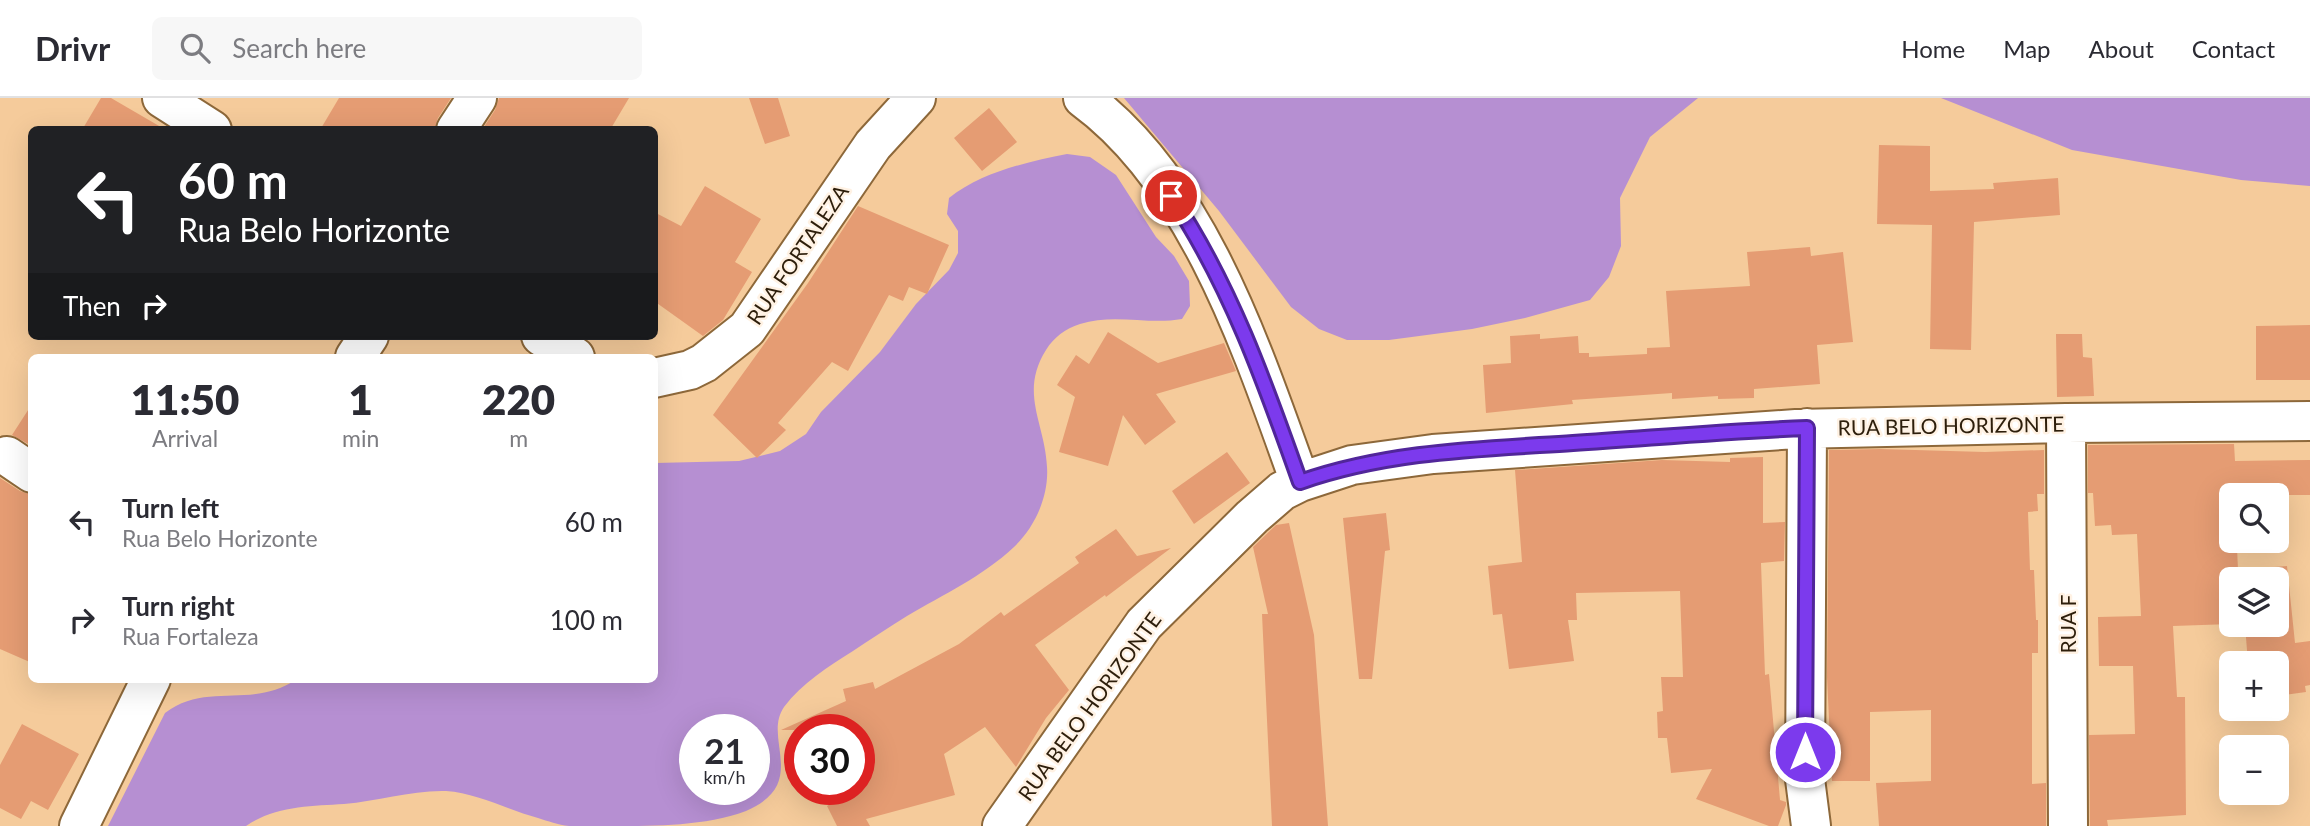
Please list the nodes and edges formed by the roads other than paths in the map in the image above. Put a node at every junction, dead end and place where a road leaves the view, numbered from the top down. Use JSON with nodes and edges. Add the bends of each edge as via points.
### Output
{"nodes":[{"id":1,"x":162,"y":98,"type":"edge"},
{"id":2,"x":477,"y":98,"type":"edge"},
{"id":3,"x":916,"y":98,"type":"edge"},
{"id":4,"x":1083,"y":98,"type":"edge"},
{"id":5,"x":206,"y":126,"type":"edge"},
{"id":6,"x":459,"y":126,"type":"edge"},
{"id":7,"x":547,"y":340,"type":"edge"},
{"id":8,"x":570,"y":354,"type":"edge"},
{"id":9,"x":658,"y":377,"type":"edge"},
{"id":10,"x":2310,"y":421,"type":"edge"},
{"id":11,"x":2066,"y":422,"type":"junction"},
{"id":12,"x":1807,"y":428,"type":"junction"},
{"id":13,"x":1300,"y":482,"type":"junction"},
{"id":14,"x":149,"y":683,"type":"edge"},
{"id":15,"x":79,"y":826,"type":"edge"},
{"id":16,"x":1002,"y":826,"type":"edge"},
{"id":17,"x":1811,"y":826,"type":"edge"},
{"id":18,"x":2068,"y":826,"type":"edge"}],
"edges":[{"from":1,"to":5,"type":"street"},
{"from":2,"to":6,"type":"street"},
{"from":3,"to":9,"type":"street","name":"RUA FORTALEZA","via":[[873,145],[747,329],[704,363]]},
{"from":4,"to":13,"type":"street","via":[[1157,174],[1213,265],[1250,344]]},
{"from":7,"to":8,"type":"street"},
{"from":10,"to":11,"type":"street","name":"RUA BELO HORIZONTE"},
{"from":11,"to":12,"type":"street","name":"RUA BELO HORIZONTE"},
{"from":11,"to":18,"type":"street","name":"RUA F"},
{"from":12,"to":13,"type":"street","name":"RUA BELO HORIZONTE","via":[[1422,455],[1352,465]]},
{"from":12,"to":17,"type":"street","via":[[1805,779]]},
{"from":13,"to":16,"type":"street","name":"RUA BELO HORIZONTE","via":[[1252,517],[1144,624]]},
{"from":14,"to":15,"type":"street"}]}
